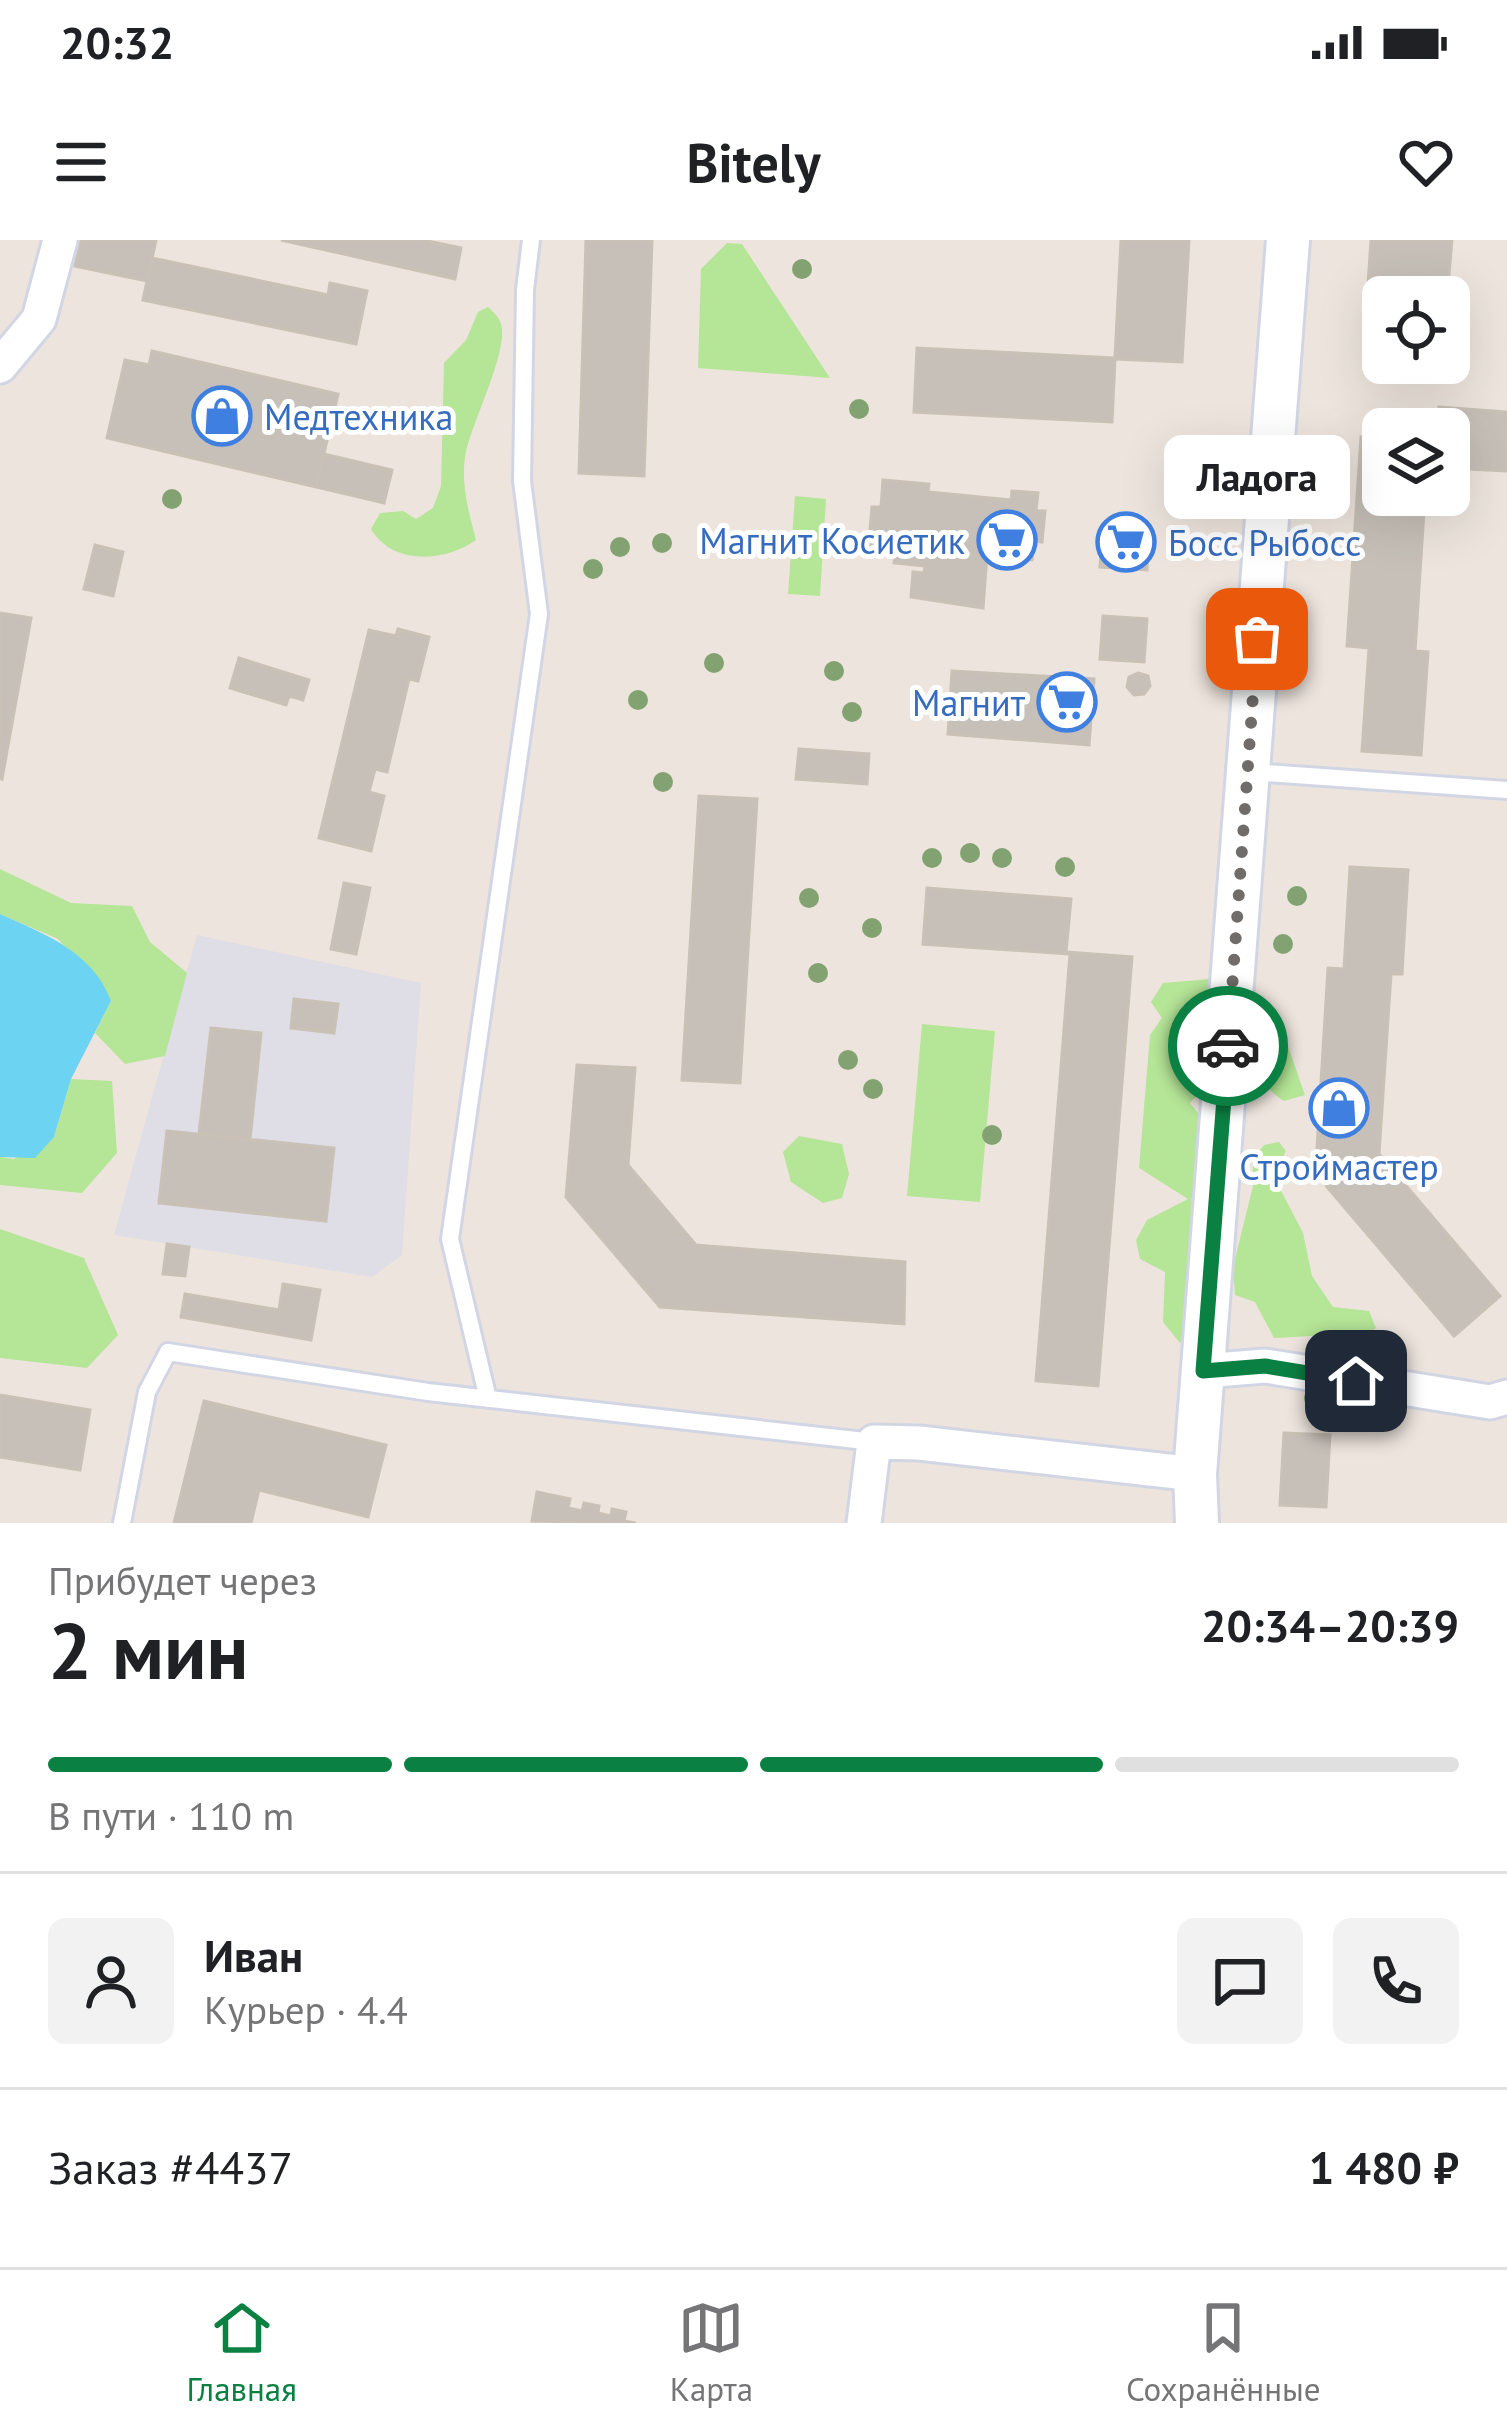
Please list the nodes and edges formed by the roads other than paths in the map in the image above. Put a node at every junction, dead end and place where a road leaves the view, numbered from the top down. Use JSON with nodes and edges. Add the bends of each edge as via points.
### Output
{"nodes":[{"id":1,"x":60,"y":240,"type":"edge"},
{"id":2,"x":531,"y":240,"type":"edge"},
{"id":3,"x":1288,"y":240,"type":"edge"},
{"id":4,"x":0,"y":366,"type":"edge"},
{"id":5,"x":1248,"y":772,"type":"junction"},
{"id":6,"x":1507,"y":790,"type":"edge"},
{"id":7,"x":1203,"y":1371,"type":"junction"},
{"id":8,"x":1507,"y":1397,"type":"edge"},
{"id":9,"x":488,"y":1399,"type":"junction"},
{"id":10,"x":874,"y":1442,"type":"junction"},
{"id":11,"x":1195,"y":1474,"type":"junction"},
{"id":12,"x":122,"y":1523,"type":"edge"},
{"id":13,"x":864,"y":1523,"type":"edge"},
{"id":14,"x":1197,"y":1523,"type":"edge"}],
"edges":[{"from":1,"to":4,"type":"street","via":[[39,319]]},
{"from":2,"to":9,"type":"lane","via":[[521,481],[539,614],[449,1239]]},
{"from":3,"to":5,"type":"street"},
{"from":5,"to":6,"type":"lane"},
{"from":5,"to":7,"type":"street"},
{"from":7,"to":8,"type":"street","via":[[1265,1366],[1490,1402]]},
{"from":7,"to":11,"type":"street"},
{"from":9,"to":10,"type":"lane"},
{"from":9,"to":12,"type":"lane","via":[[168,1352],[146,1392]]},
{"from":10,"to":11,"type":"street"},
{"from":10,"to":13,"type":"street"},
{"from":11,"to":14,"type":"street"}]}
